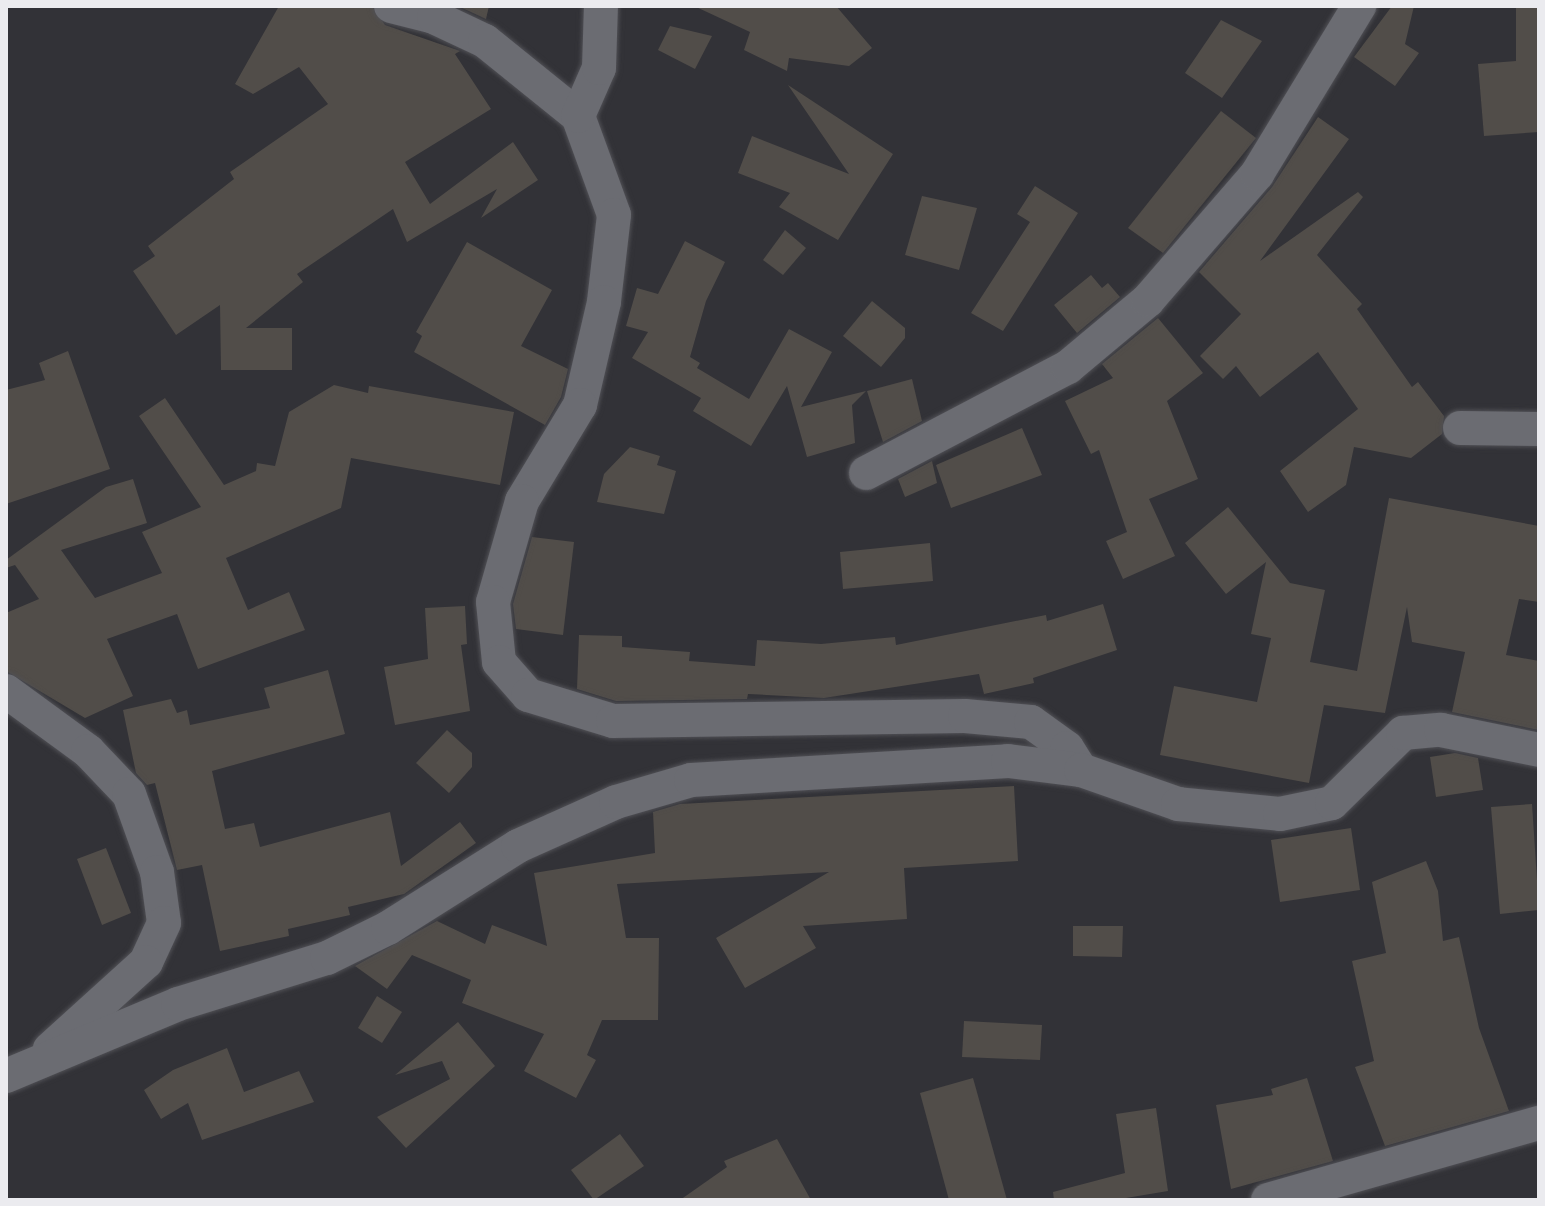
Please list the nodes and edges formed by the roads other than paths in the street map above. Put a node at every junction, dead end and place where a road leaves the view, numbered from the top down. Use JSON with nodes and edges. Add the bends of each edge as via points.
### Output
{"nodes":[{"id":1,"x":379,"y":6,"type":"edge"},
{"id":2,"x":391,"y":6,"type":"edge"},
{"id":3,"x":601,"y":6,"type":"edge"},
{"id":4,"x":1359,"y":6,"type":"edge"},
{"id":5,"x":363,"y":7,"type":"edge"},
{"id":6,"x":578,"y":116,"type":"junction"},
{"id":7,"x":1460,"y":428,"type":"dead end"},
{"id":8,"x":1539,"y":429,"type":"edge"},
{"id":9,"x":866,"y":473,"type":"dead end"},
{"id":10,"x":6,"y":691,"type":"edge"},
{"id":11,"x":1539,"y":750,"type":"edge"},
{"id":12,"x":1081,"y":770,"type":"junction"},
{"id":13,"x":21,"y":1070,"type":"edge"},
{"id":14,"x":1539,"y":1123,"type":"edge"},
{"id":15,"x":1268,"y":1200,"type":"edge"}],
"edges":[{"from":1,"to":5,"type":"street"},
{"from":2,"to":6,"type":"street","via":[[434,17],[485,41]]},
{"from":3,"to":6,"type":"street","via":[[599,68]]},
{"from":4,"to":9,"type":"street","via":[[1257,174],[1148,300],[1068,367]]},
{"from":6,"to":12,"type":"street","via":[[614,215],[604,302],[580,405],[522,501],[493,602],[499,662],[528,695],[613,721],[965,716],[1031,722],[1067,748]]},
{"from":7,"to":8,"type":"street"},
{"from":10,"to":13,"type":"street","via":[[88,751],[129,794],[157,872],[164,923],[146,962]]},
{"from":11,"to":12,"type":"street","via":[[1441,730],[1403,733],[1332,803],[1280,814],[1178,804]]},
{"from":12,"to":13,"type":"street","via":[[1008,761],[691,780],[616,802],[518,846],[388,928],[327,958],[178,1004]]},
{"from":14,"to":15,"type":"street"}]}
